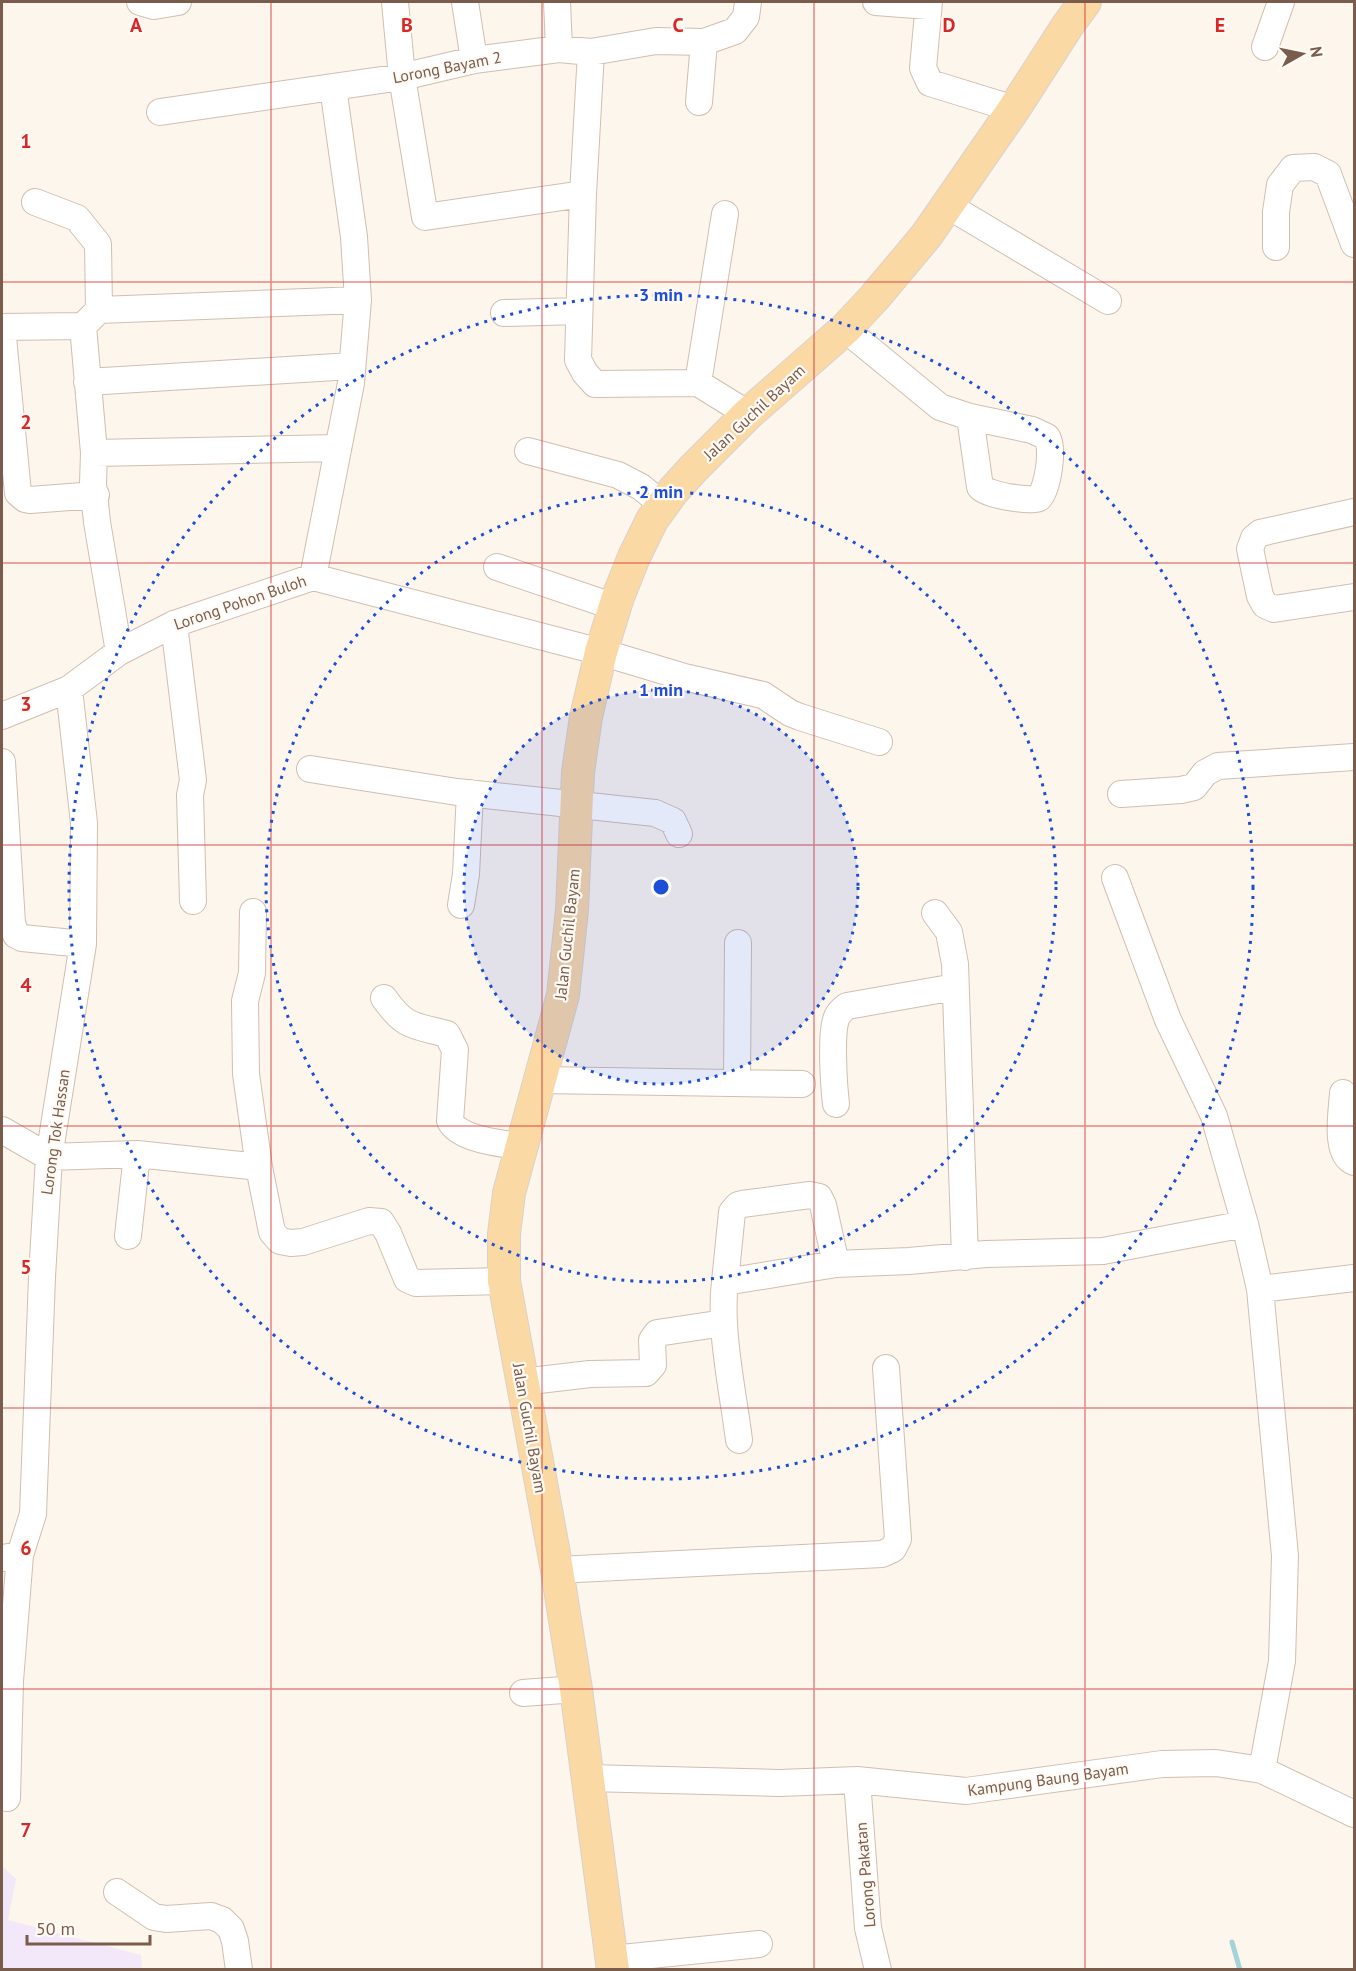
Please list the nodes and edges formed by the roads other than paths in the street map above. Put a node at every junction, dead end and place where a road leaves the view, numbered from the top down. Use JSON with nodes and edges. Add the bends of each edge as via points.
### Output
{"nodes":[{"id":1,"x":140,"y":2,"type":"edge"},
{"id":2,"x":178,"y":2,"type":"edge"},
{"id":3,"x":395,"y":2,"type":"edge"},
{"id":4,"x":465,"y":2,"type":"edge"},
{"id":5,"x":557,"y":2,"type":"edge"},
{"id":6,"x":748,"y":2,"type":"edge"},
{"id":7,"x":876,"y":2,"type":"edge"},
{"id":8,"x":1085,"y":2,"type":"edge"},
{"id":9,"x":1107,"y":2,"type":"edge"},
{"id":10,"x":1281,"y":2,"type":"edge"},
{"id":11,"x":928,"y":4,"type":"edge"},
{"id":12,"x":704,"y":42,"type":"junction"},
{"id":13,"x":1265,"y":47,"type":"dead end"},
{"id":14,"x":559,"y":50,"type":"junction"},
{"id":15,"x":591,"y":52,"type":"junction"},
{"id":16,"x":474,"y":60,"type":"junction"},
{"id":17,"x":402,"y":77,"type":"junction"},
{"id":18,"x":1035,"y":77,"type":"junction"},
{"id":19,"x":333,"y":87,"type":"junction"},
{"id":20,"x":699,"y":102,"type":"dead end"},
{"id":21,"x":1014,"y":109,"type":"junction"},
{"id":22,"x":160,"y":112,"type":"dead end"},
{"id":23,"x":583,"y":194,"type":"junction"},
{"id":24,"x":35,"y":202,"type":"dead end"},
{"id":25,"x":947,"y":205,"type":"junction"},
{"id":26,"x":725,"y":214,"type":"dead end"},
{"id":27,"x":1354,"y":244,"type":"edge"},
{"id":28,"x":1276,"y":247,"type":"dead end"},
{"id":29,"x":358,"y":300,"type":"junction"},
{"id":30,"x":1108,"y":301,"type":"dead end"},
{"id":31,"x":579,"y":311,"type":"junction"},
{"id":32,"x":504,"y":313,"type":"dead end"},
{"id":33,"x":91,"y":318,"type":"junction"},
{"id":34,"x":2,"y":327,"type":"edge"},
{"id":35,"x":845,"y":329,"type":"junction"},
{"id":36,"x":352,"y":366,"type":"junction"},
{"id":37,"x":87,"y":382,"type":"junction"},
{"id":38,"x":698,"y":383,"type":"junction"},
{"id":39,"x":748,"y":414,"type":"junction"},
{"id":40,"x":970,"y":417,"type":"dead end"},
{"id":41,"x":338,"y":448,"type":"junction"},
{"id":42,"x":528,"y":451,"type":"dead end"},
{"id":43,"x":94,"y":453,"type":"junction"},
{"id":44,"x":96,"y":495,"type":"junction"},
{"id":45,"x":663,"y":505,"type":"junction"},
{"id":46,"x":1354,"y":512,"type":"edge"},
{"id":47,"x":497,"y":567,"type":"dead end"},
{"id":48,"x":313,"y":577,"type":"junction"},
{"id":49,"x":1354,"y":597,"type":"edge"},
{"id":50,"x":615,"y":607,"type":"junction"},
{"id":51,"x":174,"y":624,"type":"junction"},
{"id":52,"x":119,"y":652,"type":"junction"},
{"id":53,"x":601,"y":652,"type":"junction"},
{"id":54,"x":69,"y":690,"type":"junction"},
{"id":55,"x":2,"y":716,"type":"edge"},
{"id":56,"x":879,"y":742,"type":"dead end"},
{"id":57,"x":1354,"y":757,"type":"edge"},
{"id":58,"x":2,"y":762,"type":"edge"},
{"id":59,"x":310,"y":769,"type":"dead end"},
{"id":60,"x":470,"y":793,"type":"junction"},
{"id":61,"x":1121,"y":794,"type":"dead end"},
{"id":62,"x":577,"y":804,"type":"junction"},
{"id":63,"x":679,"y":834,"type":"dead end"},
{"id":64,"x":1115,"y":878,"type":"dead end"},
{"id":65,"x":193,"y":901,"type":"dead end"},
{"id":66,"x":461,"y":904,"type":"dead end"},
{"id":67,"x":253,"y":912,"type":"dead end"},
{"id":68,"x":935,"y":913,"type":"dead end"},
{"id":69,"x":738,"y":943,"type":"dead end"},
{"id":70,"x":84,"y":944,"type":"junction"},
{"id":71,"x":955,"y":987,"type":"junction"},
{"id":72,"x":384,"y":998,"type":"dead end"},
{"id":73,"x":540,"y":1080,"type":"junction"},
{"id":74,"x":737,"y":1083,"type":"junction"},
{"id":75,"x":802,"y":1084,"type":"dead end"},
{"id":76,"x":1343,"y":1094,"type":"dead end"},
{"id":77,"x":836,"y":1104,"type":"dead end"},
{"id":78,"x":2,"y":1130,"type":"edge"},
{"id":79,"x":522,"y":1147,"type":"junction"},
{"id":80,"x":137,"y":1154,"type":"junction"},
{"id":81,"x":49,"y":1157,"type":"junction"},
{"id":82,"x":1354,"y":1162,"type":"edge"},
{"id":83,"x":259,"y":1167,"type":"junction"},
{"id":84,"x":1245,"y":1224,"type":"junction"},
{"id":85,"x":128,"y":1236,"type":"dead end"},
{"id":86,"x":965,"y":1257,"type":"junction"},
{"id":87,"x":836,"y":1264,"type":"junction"},
{"id":88,"x":1354,"y":1278,"type":"edge"},
{"id":89,"x":504,"y":1281,"type":"junction"},
{"id":90,"x":725,"y":1282,"type":"junction"},
{"id":91,"x":1260,"y":1289,"type":"junction"},
{"id":92,"x":724,"y":1323,"type":"junction"},
{"id":93,"x":886,"y":1368,"type":"dead end"},
{"id":94,"x":522,"y":1382,"type":"junction"},
{"id":95,"x":739,"y":1440,"type":"dead end"},
{"id":96,"x":11,"y":1557,"type":"edge"},
{"id":97,"x":557,"y":1570,"type":"junction"},
{"id":98,"x":576,"y":1689,"type":"junction"},
{"id":99,"x":523,"y":1693,"type":"dead end"},
{"id":100,"x":1262,"y":1770,"type":"junction"},
{"id":101,"x":588,"y":1778,"type":"junction"},
{"id":102,"x":857,"y":1780,"type":"junction"},
{"id":103,"x":7,"y":1798,"type":"dead end"},
{"id":104,"x":1354,"y":1814,"type":"edge"},
{"id":105,"x":117,"y":1892,"type":"dead end"},
{"id":106,"x":759,"y":1944,"type":"dead end"},
{"id":107,"x":612,"y":1964,"type":"edge"},
{"id":108,"x":239,"y":1970,"type":"edge"},
{"id":109,"x":878,"y":1970,"type":"edge"}],
"edges":[{"from":1,"to":2,"type":"street","via":[[154,6]]},
{"from":3,"to":17,"type":"street"},
{"from":4,"to":16,"type":"street"},
{"from":5,"to":14,"type":"street"},
{"from":6,"to":12,"type":"street","name":"Lorong Bayam 2","via":[[746,17],[735,31]]},
{"from":7,"to":11,"type":"street"},
{"from":8,"to":18,"type":"main road","name":"Jalan Guchil Bayam"},
{"from":9,"to":18,"type":"main road","name":"Jalan Guchil Bayam"},
{"from":10,"to":13,"type":"street"},
{"from":11,"to":21,"type":"street","via":[[922,68],[930,83]]},
{"from":12,"to":15,"type":"street","name":"Lorong Bayam 2","via":[[656,41]]},
{"from":12,"to":20,"type":"street"},
{"from":14,"to":15,"type":"street","name":"Lorong Bayam 2"},
{"from":14,"to":16,"type":"street","name":"Lorong Bayam 2"},
{"from":15,"to":23,"type":"street"},
{"from":16,"to":17,"type":"street","name":"Lorong Bayam 2"},
{"from":17,"to":19,"type":"street","name":"Lorong Bayam 2"},
{"from":17,"to":23,"type":"street","via":[[424,217]]},
{"from":18,"to":21,"type":"main road","name":"Jalan Guchil Bayam"},
{"from":19,"to":22,"type":"street","name":"Lorong Bayam 2"},
{"from":19,"to":29,"type":"street","via":[[354,237]]},
{"from":21,"to":25,"type":"main road","name":"Jalan Guchil Bayam"},
{"from":23,"to":31,"type":"street"},
{"from":24,"to":33,"type":"street","via":[[77,218],[98,244]]},
{"from":25,"to":30,"type":"street"},
{"from":25,"to":35,"type":"main road","name":"Jalan Guchil Bayam","via":[[926,236]]},
{"from":26,"to":38,"type":"street"},
{"from":27,"to":28,"type":"street","via":[[1328,174],[1314,167],[1293,168],[1280,185]]},
{"from":29,"to":33,"type":"street"},
{"from":29,"to":36,"type":"street"},
{"from":31,"to":32,"type":"street"},
{"from":31,"to":38,"type":"street","via":[[578,360],[595,384]]},
{"from":33,"to":34,"type":"street"},
{"from":33,"to":37,"type":"street"},
{"from":34,"to":44,"type":"street","via":[[18,493],[30,500]]},
{"from":35,"to":39,"type":"main road","name":"Jalan Guchil Bayam"},
{"from":35,"to":40,"type":"street","via":[[940,407]]},
{"from":36,"to":37,"type":"street"},
{"from":36,"to":41,"type":"street"},
{"from":37,"to":43,"type":"street"},
{"from":38,"to":39,"type":"street"},
{"from":39,"to":45,"type":"main road","name":"Jalan Guchil Bayam"},
{"from":41,"to":43,"type":"street"},
{"from":41,"to":48,"type":"street"},
{"from":42,"to":45,"type":"street","via":[[618,475]]},
{"from":43,"to":44,"type":"street"},
{"from":44,"to":52,"type":"street"},
{"from":45,"to":50,"type":"main road","name":"Jalan Guchil Bayam","via":[[634,557]]},
{"from":46,"to":49,"type":"street","via":[[1260,533],[1251,549],[1265,605],[1274,609]]},
{"from":47,"to":50,"type":"street"},
{"from":48,"to":51,"type":"street","name":"Lorong Pohon Buloh"},
{"from":48,"to":53,"type":"street","name":"Lorong Pohon Buloh"},
{"from":50,"to":53,"type":"main road","name":"Jalan Guchil Bayam"},
{"from":51,"to":52,"type":"street","name":"Lorong Pohon Buloh"},
{"from":51,"to":65,"type":"street","via":[[194,780],[190,795]]},
{"from":52,"to":54,"type":"street","name":"Lorong Pohon Buloh"},
{"from":53,"to":56,"type":"street","name":"Lorong Pohon Buloh","via":[[763,695],[790,713]]},
{"from":53,"to":62,"type":"main road","name":"Jalan Guchil Bayam","via":[[586,717]]},
{"from":54,"to":55,"type":"street","name":"Lorong Pohon Buloh"},
{"from":54,"to":70,"type":"street","name":"Lorong Tok Hassan","via":[[84,823]]},
{"from":57,"to":61,"type":"street","via":[[1218,766],[1194,786],[1181,790]]},
{"from":58,"to":70,"type":"street","via":[[12,924],[16,935]]},
{"from":59,"to":60,"type":"street"},
{"from":60,"to":62,"type":"street"},
{"from":60,"to":66,"type":"street"},
{"from":62,"to":63,"type":"street","via":[[655,813],[673,821]]},
{"from":62,"to":73,"type":"main road","name":"Jalan Guchil Bayam","via":[[563,995]]},
{"from":64,"to":84,"type":"street","via":[[1168,1020],[1214,1116]]},
{"from":67,"to":83,"type":"street","via":[[252,973],[245,1001],[246,1074]]},
{"from":68,"to":71,"type":"street","via":[[949,932]]},
{"from":69,"to":74,"type":"street"},
{"from":70,"to":81,"type":"street","name":"Lorong Tok Hassan"},
{"from":71,"to":77,"type":"street","via":[[847,1006],[840,1011],[835,1019]]},
{"from":71,"to":86,"type":"street"},
{"from":72,"to":79,"type":"street","via":[[408,1024],[447,1034],[451,1040],[455,1050],[450,1121],[454,1128],[463,1134]]},
{"from":73,"to":74,"type":"street"},
{"from":73,"to":79,"type":"main road","name":"Jalan Guchil Bayam"},
{"from":74,"to":75,"type":"street"},
{"from":76,"to":82,"type":"street","via":[[1343,1151]]},
{"from":78,"to":81,"type":"street"},
{"from":79,"to":89,"type":"main road","name":"Jalan Guchil Bayam","via":[[509,1193]]},
{"from":80,"to":81,"type":"street"},
{"from":80,"to":83,"type":"street"},
{"from":80,"to":85,"type":"street"},
{"from":81,"to":96,"type":"street","name":"Lorong Tok Hassan","via":[[33,1514]]},
{"from":83,"to":89,"type":"street","via":[[272,1232],[280,1241],[303,1242],[369,1221],[381,1222],[407,1279],[416,1283]]},
{"from":84,"to":86,"type":"street","via":[[1103,1251]]},
{"from":84,"to":91,"type":"street"},
{"from":86,"to":87,"type":"street"},
{"from":87,"to":90,"type":"street"},
{"from":87,"to":90,"type":"street","via":[[819,1197],[742,1204],[732,1212]]},
{"from":88,"to":91,"type":"street"},
{"from":89,"to":94,"type":"main road","name":"Jalan Guchil Bayam"},
{"from":90,"to":92,"type":"street"},
{"from":91,"to":100,"type":"street","via":[[1285,1556],[1282,1661]]},
{"from":92,"to":94,"type":"street","via":[[657,1332],[652,1340],[653,1365],[646,1373],[590,1374]]},
{"from":92,"to":95,"type":"street"},
{"from":93,"to":97,"type":"street","via":[[898,1539],[893,1549],[882,1554]]},
{"from":94,"to":97,"type":"main road","name":"Jalan Guchil Bayam"},
{"from":96,"to":103,"type":"street","name":"Lorong Tok Hassan"},
{"from":97,"to":98,"type":"main road","name":"Jalan Guchil Bayam"},
{"from":98,"to":99,"type":"street"},
{"from":98,"to":101,"type":"main road","name":"Jalan Guchil Bayam"},
{"from":100,"to":102,"type":"street","name":"Kampung Baung Bayam","via":[[1216,1763],[1162,1764],[966,1791]]},
{"from":100,"to":104,"type":"street","name":"Kampung Baung Bayam"},
{"from":101,"to":102,"type":"street","name":"Kampung Baung Bayam","via":[[780,1783]]},
{"from":101,"to":107,"type":"main road","name":"Jalan Guchil Bayam"},
{"from":102,"to":109,"type":"street","name":"Lorong Pakatan","via":[[868,1928]]},
{"from":105,"to":108,"type":"street","via":[[154,1917],[211,1916],[222,1920],[231,1929]]},
{"from":106,"to":107,"type":"street"}]}
